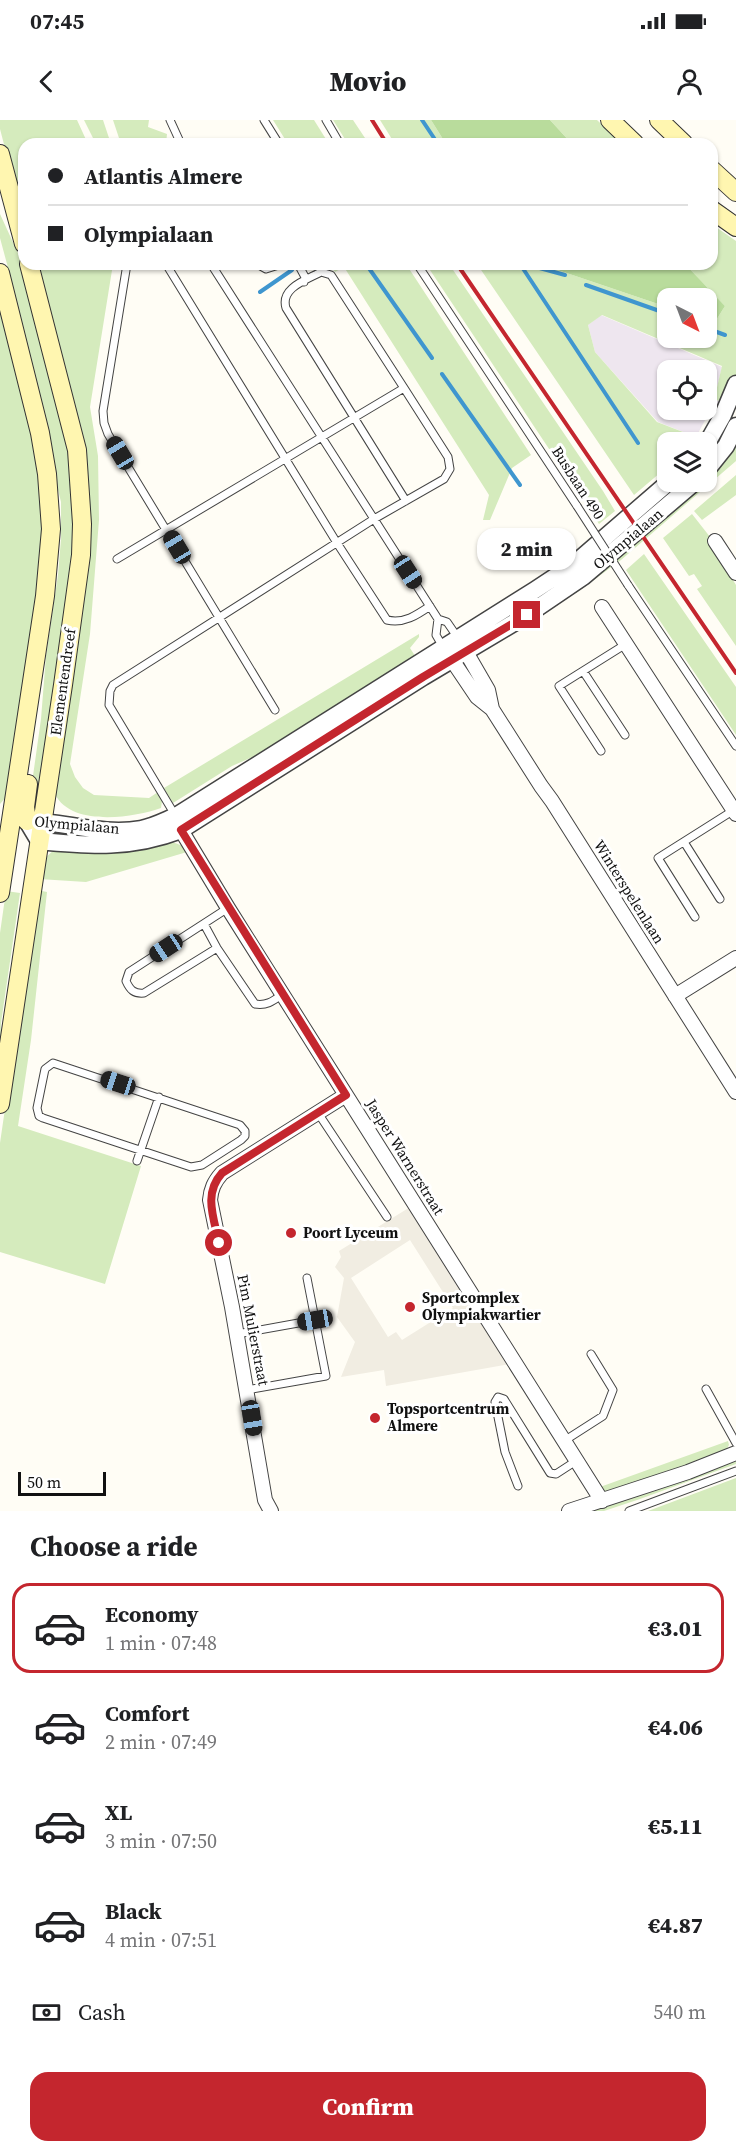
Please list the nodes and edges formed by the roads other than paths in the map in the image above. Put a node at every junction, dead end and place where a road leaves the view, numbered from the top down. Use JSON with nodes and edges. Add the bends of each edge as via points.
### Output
{"nodes":[{"id":1,"x":170,"y":120,"type":"edge"},
{"id":2,"x":264,"y":120,"type":"edge"},
{"id":3,"x":326,"y":120,"type":"edge"},
{"id":4,"x":610,"y":120,"type":"edge"},
{"id":5,"x":659,"y":120,"type":"edge"},
{"id":6,"x":178,"y":138,"type":"edge"},
{"id":7,"x":275,"y":138,"type":"edge"},
{"id":8,"x":336,"y":138,"type":"edge"},
{"id":9,"x":629,"y":138,"type":"edge"},
{"id":10,"x":678,"y":138,"type":"edge"},
{"id":11,"x":0,"y":154,"type":"edge"},
{"id":12,"x":718,"y":176,"type":"edge"},
{"id":13,"x":736,"y":192,"type":"edge"},
{"id":14,"x":718,"y":214,"type":"edge"},
{"id":15,"x":18,"y":222,"type":"edge"},
{"id":16,"x":736,"y":227,"type":"edge"},
{"id":17,"x":31,"y":270,"type":"edge"},
{"id":18,"x":126,"y":270,"type":"edge"},
{"id":19,"x":170,"y":270,"type":"edge"},
{"id":20,"x":215,"y":270,"type":"edge"},
{"id":21,"x":301,"y":270,"type":"edge"},
{"id":22,"x":421,"y":270,"type":"edge"},
{"id":23,"x":0,"y":273,"type":"edge"},
{"id":24,"x":304,"y":282,"type":"junction"},
{"id":25,"x":736,"y":384,"type":"edge"},
{"id":26,"x":404,"y":388,"type":"junction"},
{"id":27,"x":354,"y":418,"type":"junction"},
{"id":28,"x":729,"y":418,"type":"edge"},
{"id":29,"x":736,"y":426,"type":"edge"},
{"id":30,"x":717,"y":432,"type":"edge"},
{"id":31,"x":321,"y":437,"type":"junction"},
{"id":32,"x":717,"y":457,"type":"edge"},
{"id":33,"x":285,"y":459,"type":"junction"},
{"id":34,"x":657,"y":492,"type":"edge"},
{"id":35,"x":683,"y":492,"type":"edge"},
{"id":36,"x":406,"y":501,"type":"junction"},
{"id":37,"x":374,"y":519,"type":"junction"},
{"id":38,"x":166,"y":530,"type":"junction"},
{"id":39,"x":716,"y":541,"type":"dead end"},
{"id":40,"x":337,"y":543,"type":"junction"},
{"id":41,"x":117,"y":559,"type":"dead end"},
{"id":42,"x":736,"y":573,"type":"edge"},
{"id":43,"x":430,"y":606,"type":"junction"},
{"id":44,"x":602,"y":607,"type":"dead end"},
{"id":45,"x":219,"y":617,"type":"junction"},
{"id":46,"x":438,"y":619,"type":"junction"},
{"id":47,"x":626,"y":644,"type":"junction"},
{"id":48,"x":455,"y":649,"type":"junction"},
{"id":49,"x":34,"y":665,"type":"junction"},
{"id":50,"x":584,"y":671,"type":"junction"},
{"id":51,"x":275,"y":710,"type":"dead end"},
{"id":52,"x":625,"y":735,"type":"dead end"},
{"id":53,"x":736,"y":746,"type":"edge"},
{"id":54,"x":601,"y":751,"type":"dead end"},
{"id":55,"x":735,"y":812,"type":"edge"},
{"id":56,"x":34,"y":821,"type":"junction"},
{"id":57,"x":178,"y":823,"type":"junction"},
{"id":58,"x":10,"y":829,"type":"junction"},
{"id":59,"x":39,"y":841,"type":"junction"},
{"id":60,"x":684,"y":842,"type":"junction"},
{"id":61,"x":0,"y":892,"type":"edge"},
{"id":62,"x":720,"y":899,"type":"dead end"},
{"id":63,"x":228,"y":908,"type":"junction"},
{"id":64,"x":695,"y":917,"type":"dead end"},
{"id":65,"x":204,"y":924,"type":"junction"},
{"id":66,"x":217,"y":948,"type":"junction"},
{"id":67,"x":736,"y":958,"type":"edge"},
{"id":68,"x":283,"y":994,"type":"junction"},
{"id":69,"x":675,"y":996,"type":"junction"},
{"id":70,"x":736,"y":1092,"type":"edge"},
{"id":71,"x":346,"y":1095,"type":"junction"},
{"id":72,"x":159,"y":1097,"type":"junction"},
{"id":73,"x":0,"y":1104,"type":"edge"},
{"id":74,"x":318,"y":1113,"type":"junction"},
{"id":75,"x":229,"y":1148,"type":"junction"},
{"id":76,"x":141,"y":1151,"type":"junction"},
{"id":77,"x":137,"y":1161,"type":"dead end"},
{"id":78,"x":239,"y":1163,"type":"junction"},
{"id":79,"x":387,"y":1217,"type":"dead end"},
{"id":80,"x":307,"y":1278,"type":"dead end"},
{"id":81,"x":315,"y":1320,"type":"junction"},
{"id":82,"x":237,"y":1334,"type":"junction"},
{"id":83,"x":591,"y":1354,"type":"dead end"},
{"id":84,"x":706,"y":1389,"type":"dead end"},
{"id":85,"x":248,"y":1390,"type":"junction"},
{"id":86,"x":564,"y":1441,"type":"junction"},
{"id":87,"x":736,"y":1443,"type":"edge"},
{"id":88,"x":736,"y":1453,"type":"edge"},
{"id":89,"x":576,"y":1461,"type":"junction"},
{"id":90,"x":736,"y":1471,"type":"edge"},
{"id":91,"x":518,"y":1486,"type":"dead end"},
{"id":92,"x":602,"y":1501,"type":"junction"},
{"id":93,"x":265,"y":1507,"type":"edge"},
{"id":94,"x":569,"y":1511,"type":"edge"},
{"id":95,"x":629,"y":1511,"type":"edge"}],
"edges":[{"from":1,"to":6,"type":"lane"},
{"from":2,"to":7,"type":"lane"},
{"from":3,"to":8,"type":"lane"},
{"from":4,"to":9,"type":"main road"},
{"from":5,"to":10,"type":"main road"},
{"from":11,"to":15,"type":"main road"},
{"from":12,"to":13,"type":"main road"},
{"from":14,"to":16,"type":"main road"},
{"from":17,"to":56,"type":"main road","name":"Elementendreef","via":[[77,450],[82,503],[81,555]]},
{"from":18,"to":38,"type":"lane","via":[[104,423]]},
{"from":19,"to":33,"type":"lane"},
{"from":20,"to":31,"type":"lane"},
{"from":21,"to":24,"type":"lane"},
{"from":22,"to":53,"type":"lane","name":"Busbaan 490","bridge":true},
{"from":23,"to":49,"type":"main road","name":"Elementendreef","via":[[40,433],[48,485],[50,555]]},
{"from":24,"to":26,"type":"lane","via":[[321,272],[331,274]]},
{"from":24,"to":27,"type":"lane","via":[[286,294],[284,304]]},
{"from":25,"to":28,"type":"street"},
{"from":26,"to":27,"type":"lane"},
{"from":26,"to":36,"type":"lane","via":[[450,463],[444,479]]},
{"from":27,"to":31,"type":"lane"},
{"from":27,"to":36,"type":"lane"},
{"from":28,"to":30,"type":"street"},
{"from":29,"to":32,"type":"street"},
{"from":31,"to":33,"type":"lane"},
{"from":31,"to":37,"type":"lane"},
{"from":33,"to":38,"type":"lane"},
{"from":33,"to":40,"type":"lane"},
{"from":34,"to":48,"type":"street","name":"Olympialaan","via":[[573,565]]},
{"from":35,"to":48,"type":"street","name":"Olympialaan","via":[[583,577],[527,615]]},
{"from":36,"to":37,"type":"lane"},
{"from":37,"to":40,"type":"lane"},
{"from":37,"to":43,"type":"lane"},
{"from":38,"to":41,"type":"lane"},
{"from":38,"to":45,"type":"lane"},
{"from":39,"to":42,"type":"street"},
{"from":40,"to":43,"type":"lane","via":[[387,620],[401,621]]},
{"from":40,"to":45,"type":"lane"},
{"from":43,"to":46,"type":"lane"},
{"from":44,"to":47,"type":"street"},
{"from":45,"to":51,"type":"lane"},
{"from":45,"to":57,"type":"lane","via":[[118,680],[110,691],[109,705]]},
{"from":46,"to":48,"type":"lane","via":[[447,622]]},
{"from":46,"to":48,"type":"lane","via":[[436,635]]},
{"from":47,"to":50,"type":"lane"},
{"from":47,"to":55,"type":"street"},
{"from":48,"to":57,"type":"street","name":"Olympialaan"},
{"from":48,"to":69,"type":"street","name":"Winterspelenlaan","via":[[477,697],[492,710]]},
{"from":49,"to":56,"type":"main road","name":"Elementendreef","via":[[35,731],[25,807]]},
{"from":49,"to":58,"type":"main road","name":"Elementendreef"},
{"from":50,"to":52,"type":"lane"},
{"from":50,"to":54,"type":"lane","via":[[559,686]]},
{"from":55,"to":60,"type":"lane"},
{"from":56,"to":57,"type":"street","name":"Olympialaan","via":[[107,830]]},
{"from":56,"to":58,"type":"street","name":"Olympialaan"},
{"from":56,"to":59,"type":"main road","name":"Elementendreef"},
{"from":57,"to":59,"type":"street","name":"Olympialaan","via":[[148,839],[111,846]]},
{"from":57,"to":63,"type":"street","name":"Jasper Warnerstraat"},
{"from":58,"to":61,"type":"main road","name":"Elementendreef"},
{"from":59,"to":73,"type":"main road","name":"Elementendreef"},
{"from":60,"to":62,"type":"lane"},
{"from":60,"to":64,"type":"lane","via":[[658,858]]},
{"from":63,"to":65,"type":"lane"},
{"from":63,"to":68,"type":"street","name":"Jasper Warnerstraat"},
{"from":65,"to":66,"type":"lane"},
{"from":65,"to":66,"type":"lane","via":[[129,972],[129,988],[144,993]]},
{"from":66,"to":68,"type":"lane","via":[[255,1004],[263,1005]]},
{"from":67,"to":69,"type":"street"},
{"from":68,"to":71,"type":"street","name":"Jasper Warnerstraat"},
{"from":69,"to":70,"type":"street","name":"Winterspelenlaan"},
{"from":71,"to":74,"type":"street","name":"Pim Mulierstraat"},
{"from":71,"to":86,"type":"street","name":"Jasper Warnerstraat"},
{"from":72,"to":75,"type":"lane","via":[[243,1126],[244,1138]]},
{"from":72,"to":76,"type":"lane"},
{"from":72,"to":76,"type":"lane","via":[[56,1063],[45,1069],[39,1116]]},
{"from":74,"to":78,"type":"street","name":"Pim Mulierstraat"},
{"from":74,"to":79,"type":"lane"},
{"from":75,"to":76,"type":"lane","via":[[191,1167]]},
{"from":75,"to":78,"type":"lane"},
{"from":76,"to":77,"type":"lane"},
{"from":78,"to":82,"type":"street","name":"Pim Mulierstraat","via":[[215,1181],[210,1200]]},
{"from":80,"to":81,"type":"lane"},
{"from":81,"to":82,"type":"lane"},
{"from":81,"to":85,"type":"lane","via":[[326,1376]]},
{"from":82,"to":85,"type":"street","name":"Pim Mulierstraat"},
{"from":83,"to":86,"type":"lane","via":[[613,1389],[603,1416]]},
{"from":84,"to":87,"type":"lane"},
{"from":85,"to":93,"type":"street","name":"Pim Mulierstraat"},
{"from":86,"to":89,"type":"street","name":"Jasper Warnerstraat"},
{"from":88,"to":92,"type":"street"},
{"from":89,"to":91,"type":"lane","via":[[556,1474],[550,1473],[504,1399],[498,1397],[495,1402],[505,1452]]},
{"from":89,"to":92,"type":"street","name":"Jasper Warnerstraat"},
{"from":90,"to":95,"type":"lane"},
{"from":92,"to":94,"type":"street"}]}
